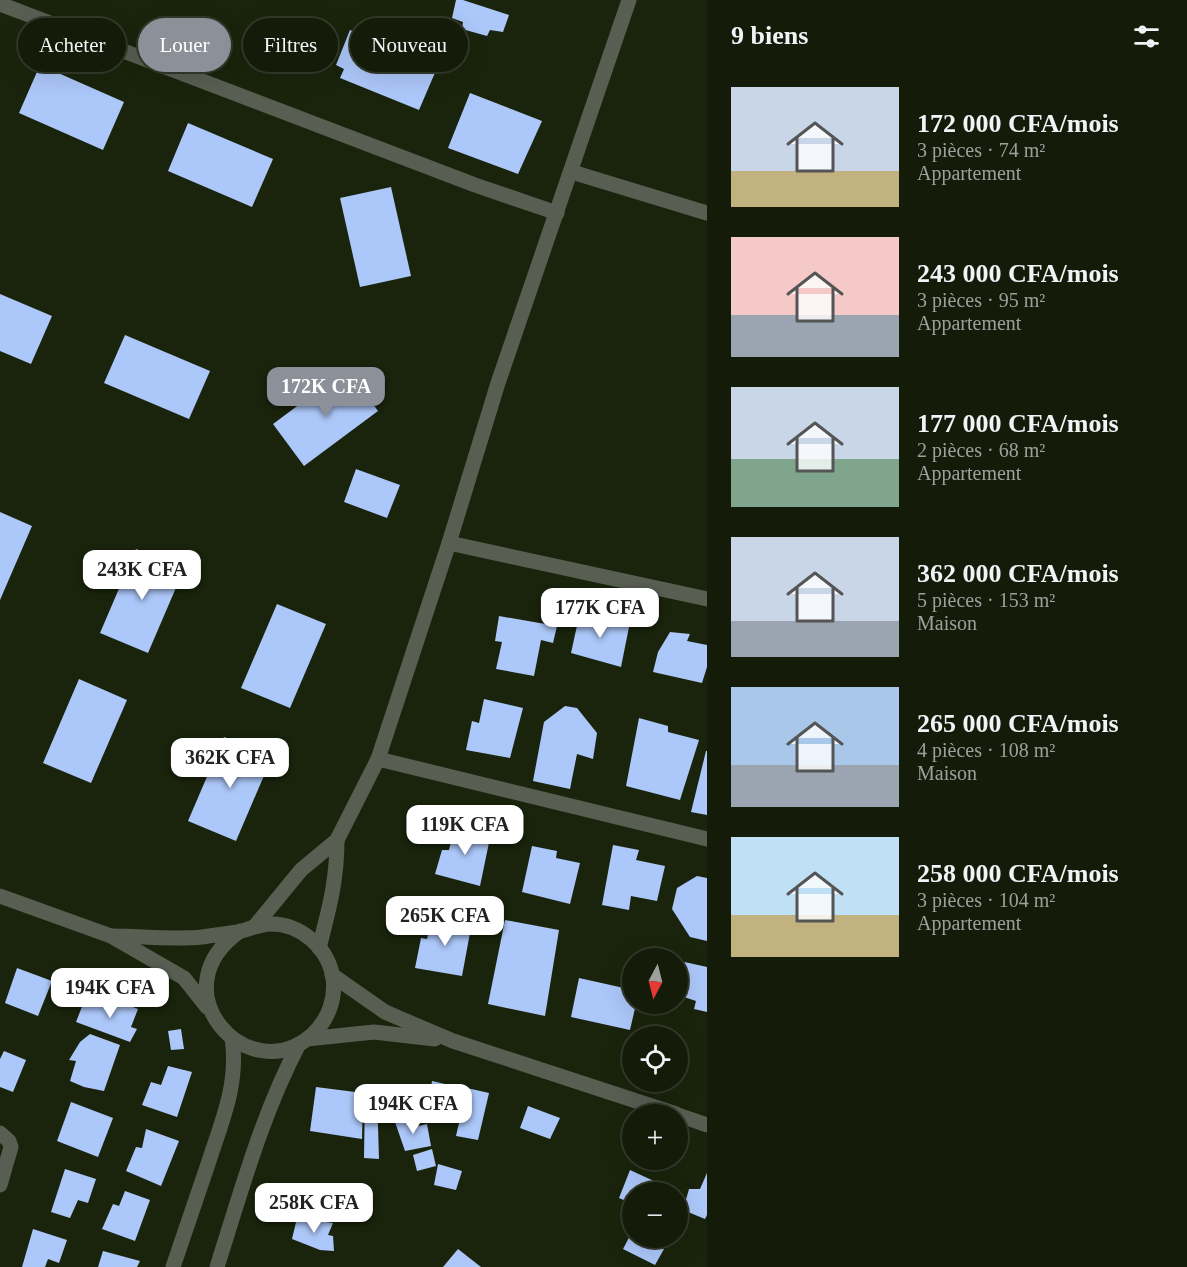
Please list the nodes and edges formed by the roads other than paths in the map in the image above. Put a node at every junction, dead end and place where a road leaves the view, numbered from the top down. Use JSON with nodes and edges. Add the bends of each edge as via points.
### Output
{"nodes":[{"id":1,"x":629,"y":0,"type":"edge"},
{"id":2,"x":0,"y":4,"type":"edge"},
{"id":3,"x":572,"y":172,"type":"junction"},
{"id":4,"x":557,"y":213,"type":"junction"},
{"id":5,"x":707,"y":213,"type":"edge"},
{"id":6,"x":448,"y":543,"type":"junction"},
{"id":7,"x":707,"y":599,"type":"edge"},
{"id":8,"x":378,"y":759,"type":"junction"},
{"id":9,"x":707,"y":839,"type":"edge"},
{"id":10,"x":337,"y":840,"type":"junction"},
{"id":11,"x":0,"y":896,"type":"edge"},
{"id":12,"x":255,"y":926,"type":"junction"},
{"id":13,"x":240,"y":931,"type":"junction"},
{"id":14,"x":111,"y":936,"type":"junction"},
{"id":15,"x":319,"y":948,"type":"junction"},
{"id":16,"x":332,"y":975,"type":"junction"},
{"id":17,"x":212,"y":1014,"type":"junction"},
{"id":18,"x":232,"y":1038,"type":"junction"},
{"id":19,"x":303,"y":1041,"type":"junction"},
{"id":20,"x":453,"y":1041,"type":"junction"},
{"id":21,"x":644,"y":1104,"type":"edge"},
{"id":22,"x":688,"y":1119,"type":"edge"},
{"id":23,"x":707,"y":1125,"type":"edge"},
{"id":24,"x":0,"y":1133,"type":"edge"},
{"id":25,"x":0,"y":1185,"type":"edge"},
{"id":26,"x":173,"y":1267,"type":"edge"},
{"id":27,"x":217,"y":1267,"type":"edge"}],
"edges":[{"from":1,"to":3,"type":"street"},
{"from":2,"to":4,"type":"street"},
{"from":3,"to":4,"type":"street"},
{"from":3,"to":5,"type":"street"},
{"from":4,"to":6,"type":"street"},
{"from":6,"to":7,"type":"street"},
{"from":6,"to":8,"type":"street"},
{"from":8,"to":9,"type":"street"},
{"from":8,"to":10,"type":"street"},
{"from":10,"to":12,"type":"street","via":[[301,870]]},
{"from":10,"to":15,"type":"street","via":[[337,870]]},
{"from":11,"to":14,"type":"street"},
{"from":12,"to":13,"type":"street"},
{"from":12,"to":15,"type":"street","via":[[287,926]]},
{"from":13,"to":14,"type":"street","via":[[200,937]]},
{"from":13,"to":17,"type":"street","via":[[222,946],[210,967],[206,982]]},
{"from":14,"to":17,"type":"street","via":[[184,978]]},
{"from":15,"to":16,"type":"street"},
{"from":16,"to":19,"type":"street","via":[[333,1000],[327,1015],[319,1029]]},
{"from":16,"to":20,"type":"street","via":[[385,1012]]},
{"from":17,"to":18,"type":"street"},
{"from":18,"to":19,"type":"street","via":[[261,1050],[278,1050]]},
{"from":18,"to":26,"type":"street","via":[[234,1079]]},
{"from":19,"to":20,"type":"street","via":[[374,1032]]},
{"from":19,"to":27,"type":"street","via":[[281,1076]]},
{"from":20,"to":21,"type":"street"},
{"from":22,"to":23,"type":"street"},
{"from":24,"to":25,"type":"street","via":[[11,1147]]}]}
